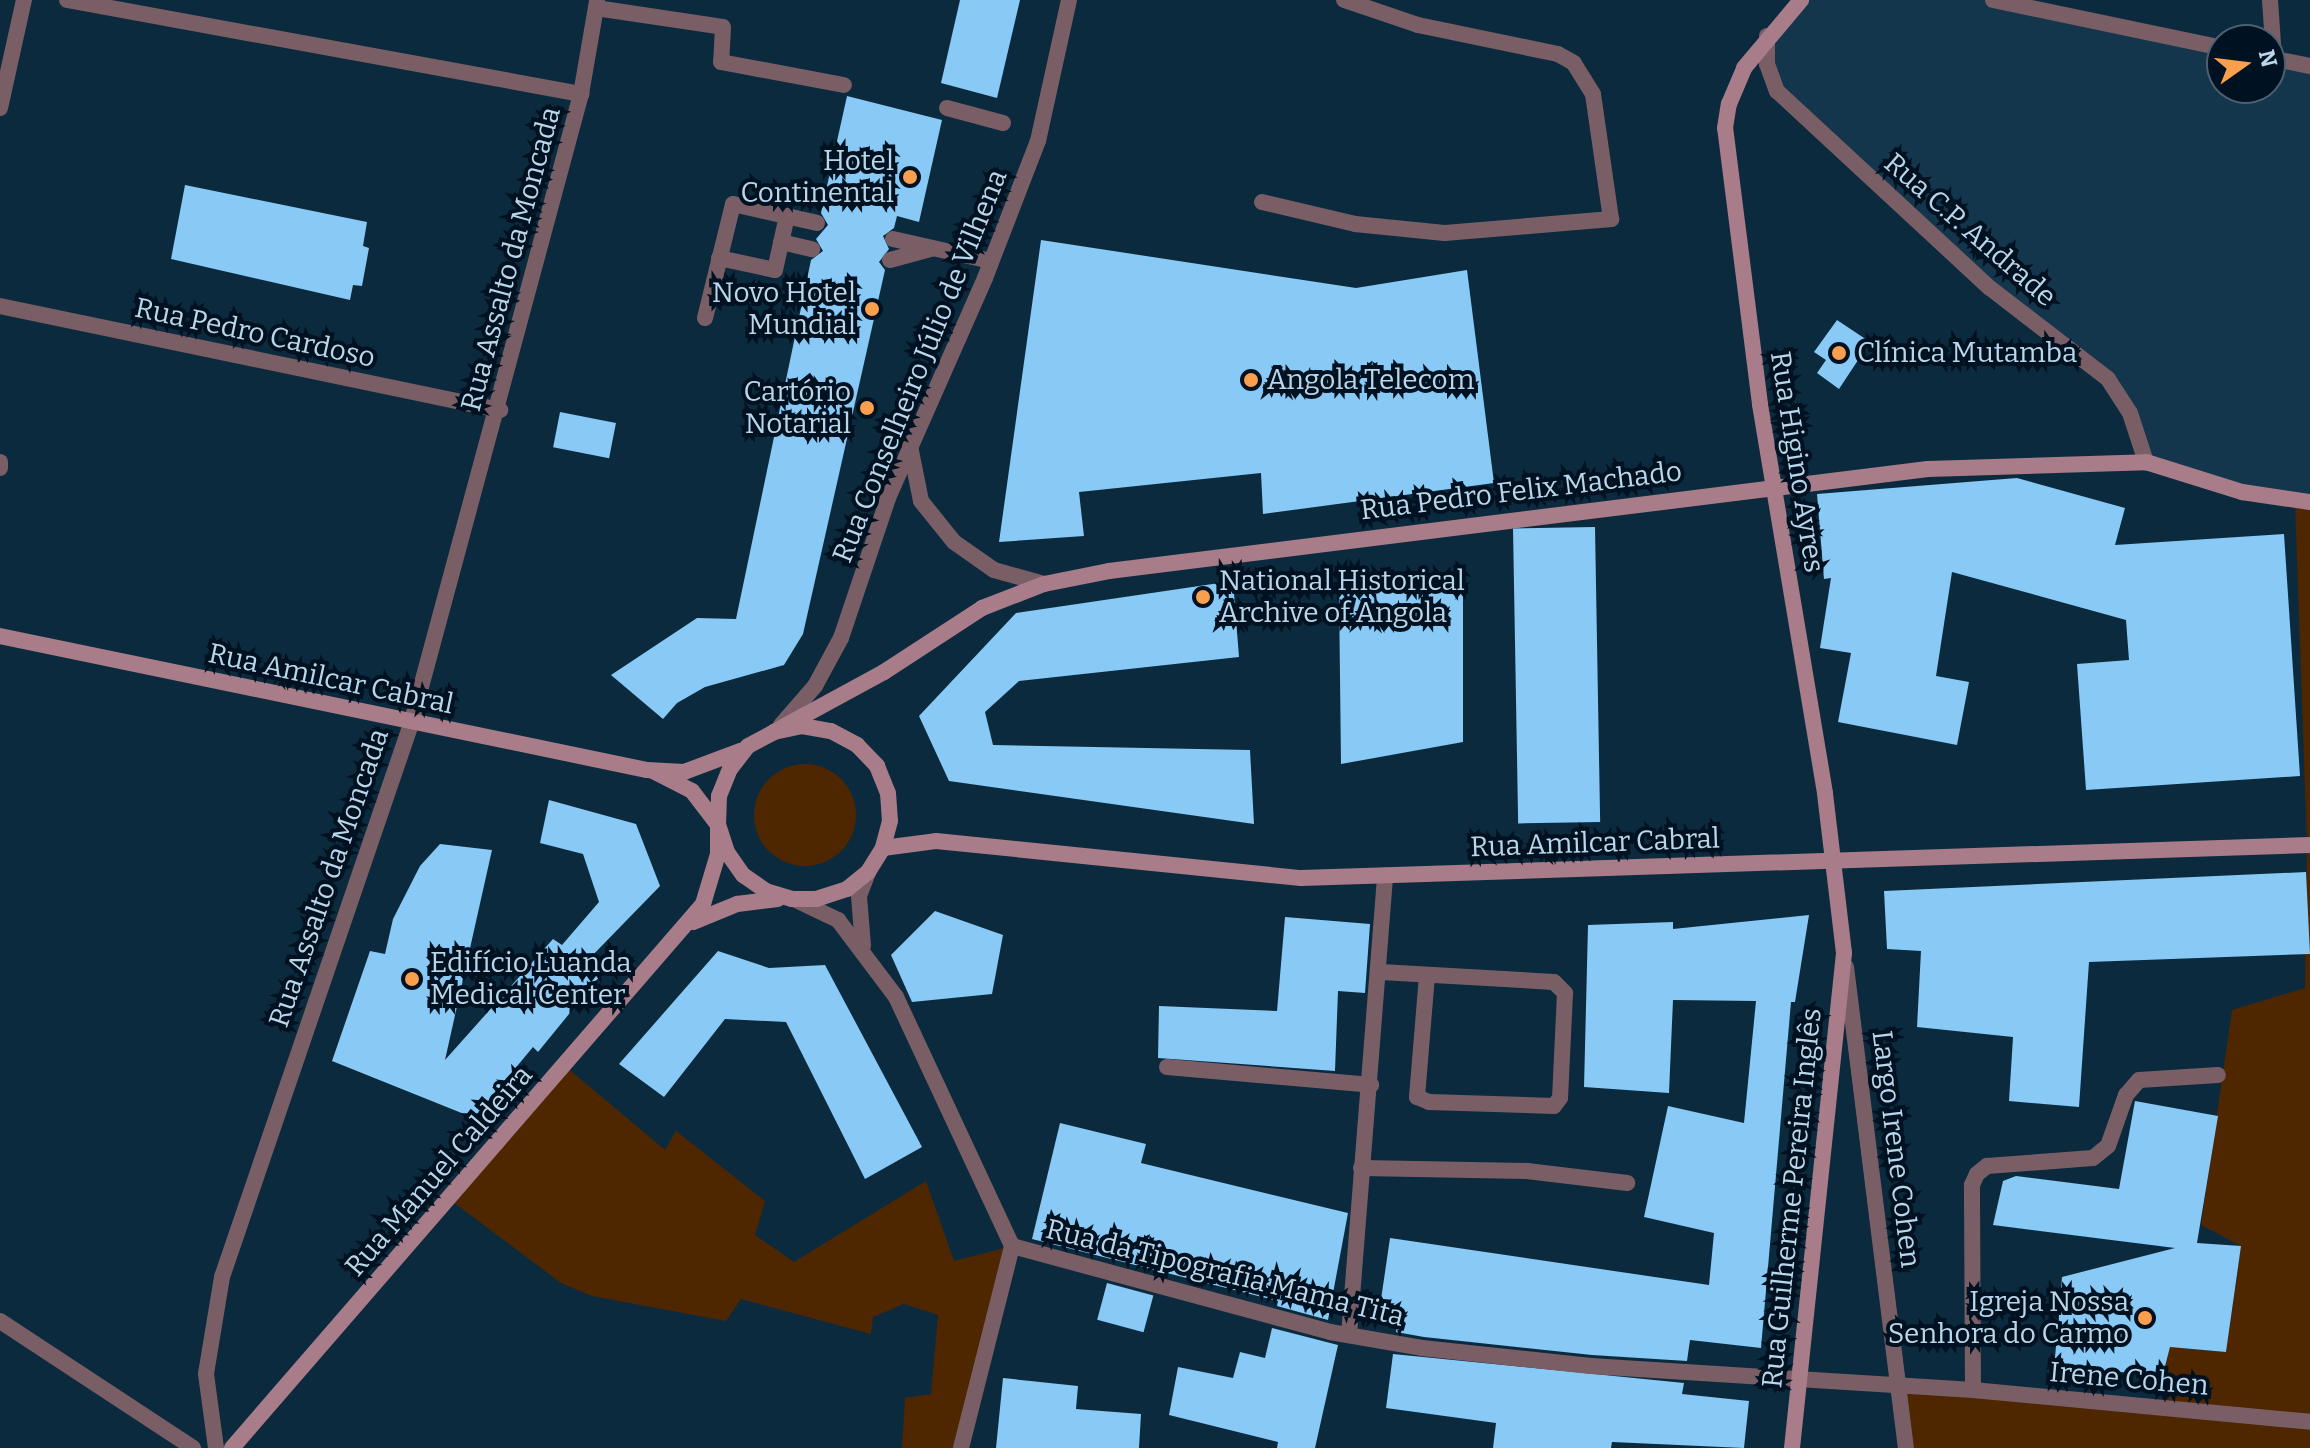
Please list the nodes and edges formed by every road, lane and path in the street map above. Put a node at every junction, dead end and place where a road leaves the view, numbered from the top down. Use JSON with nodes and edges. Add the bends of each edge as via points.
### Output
{"nodes":[{"id":1,"x":24,"y":0,"type":"edge"},
{"id":2,"x":67,"y":0,"type":"edge"},
{"id":3,"x":1069,"y":0,"type":"edge"},
{"id":4,"x":1344,"y":0,"type":"edge"},
{"id":5,"x":1801,"y":0,"type":"edge"},
{"id":6,"x":1993,"y":0,"type":"edge"},
{"id":7,"x":2270,"y":0,"type":"edge"},
{"id":8,"x":596,"y":4,"type":"edge"},
{"id":9,"x":2271,"y":24,"type":"edge"},
{"id":10,"x":1767,"y":36,"type":"junction"},
{"id":11,"x":2206,"y":45,"type":"edge"},
{"id":12,"x":2286,"y":61,"type":"edge"},
{"id":13,"x":2310,"y":66,"type":"edge"},
{"id":14,"x":844,"y":85,"type":"dead end"},
{"id":15,"x":581,"y":94,"type":"junction"},
{"id":16,"x":0,"y":108,"type":"edge"},
{"id":17,"x":947,"y":108,"type":"dead end"},
{"id":18,"x":1003,"y":123,"type":"dead end"},
{"id":19,"x":1262,"y":202,"type":"dead end"},
{"id":20,"x":787,"y":216,"type":"junction"},
{"id":21,"x":817,"y":223,"type":"dead end"},
{"id":22,"x":893,"y":239,"type":"dead end"},
{"id":23,"x":781,"y":242,"type":"junction"},
{"id":24,"x":933,"y":248,"type":"junction"},
{"id":25,"x":812,"y":249,"type":"dead end"},
{"id":26,"x":719,"y":258,"type":"junction"},
{"id":27,"x":890,"y":260,"type":"dead end"},
{"id":28,"x":991,"y":261,"type":"junction"},
{"id":29,"x":0,"y":306,"type":"edge"},
{"id":30,"x":705,"y":318,"type":"dead end"},
{"id":31,"x":500,"y":410,"type":"junction"},
{"id":32,"x":910,"y":444,"type":"junction"},
{"id":33,"x":0,"y":462,"type":"edge"},
{"id":34,"x":2146,"y":462,"type":"junction"},
{"id":35,"x":0,"y":468,"type":"edge"},
{"id":36,"x":1772,"y":485,"type":"junction"},
{"id":37,"x":2310,"y":502,"type":"edge"},
{"id":38,"x":1044,"y":584,"type":"junction"},
{"id":39,"x":0,"y":636,"type":"edge"},
{"id":40,"x":411,"y":724,"type":"junction"},
{"id":41,"x":774,"y":732,"type":"junction"},
{"id":42,"x":748,"y":746,"type":"junction"},
{"id":43,"x":653,"y":771,"type":"junction"},
{"id":44,"x":718,"y":825,"type":"junction"},
{"id":45,"x":2310,"y":845,"type":"edge"},
{"id":46,"x":883,"y":848,"type":"junction"},
{"id":47,"x":1835,"y":862,"type":"junction"},
{"id":48,"x":868,"y":872,"type":"junction"},
{"id":49,"x":1385,"y":875,"type":"junction"},
{"id":50,"x":792,"y":899,"type":"junction"},
{"id":51,"x":685,"y":927,"type":"junction"},
{"id":52,"x":864,"y":951,"type":"junction"},
{"id":53,"x":1844,"y":953,"type":"junction"},
{"id":54,"x":1381,"y":972,"type":"junction"},
{"id":55,"x":1427,"y":976,"type":"junction"},
{"id":56,"x":1167,"y":1067,"type":"dead end"},
{"id":57,"x":2218,"y":1075,"type":"dead end"},
{"id":58,"x":1371,"y":1085,"type":"junction"},
{"id":59,"x":1361,"y":1168,"type":"junction"},
{"id":60,"x":1627,"y":1183,"type":"dead end"},
{"id":61,"x":1012,"y":1246,"type":"junction"},
{"id":62,"x":0,"y":1321,"type":"edge"},
{"id":63,"x":1349,"y":1335,"type":"junction"},
{"id":64,"x":1798,"y":1382,"type":"junction"},
{"id":65,"x":1899,"y":1388,"type":"junction"},
{"id":66,"x":1973,"y":1390,"type":"junction"},
{"id":67,"x":2310,"y":1422,"type":"edge"},
{"id":68,"x":193,"y":1448,"type":"edge"},
{"id":69,"x":216,"y":1448,"type":"edge"},
{"id":70,"x":232,"y":1448,"type":"edge"},
{"id":71,"x":961,"y":1448,"type":"edge"},
{"id":72,"x":1792,"y":1448,"type":"edge"},
{"id":73,"x":1906,"y":1448,"type":"edge"}],
"edges":[{"from":1,"to":16,"type":"street"},
{"from":2,"to":15,"type":"street"},
{"from":3,"to":28,"type":"street","name":"Rua Conselheiro Júlio de Vilhena","via":[[1038,141]]},
{"from":4,"to":19,"type":"street","via":[[1418,25],[1558,54],[1574,63],[1593,94],[1611,219],[1445,233],[1355,224]]},
{"from":5,"to":10,"type":"street","name":"Rua Higino Ayres"},
{"from":6,"to":11,"type":"street"},
{"from":7,"to":9,"type":"street"},
{"from":8,"to":14,"type":"street","via":[[723,27],[721,62]]},
{"from":8,"to":15,"type":"street","name":"Rua Assalto da Moncada"},
{"from":10,"to":34,"type":"street","name":"Rua C.P. Andrade","via":[[1767,64],[1777,91],[1990,288],[2108,379],[2130,413]]},
{"from":10,"to":36,"type":"street","name":"Rua Higino Ayres","via":[[1744,68],[1725,128]]},
{"from":12,"to":13,"type":"street"},
{"from":15,"to":31,"type":"street","name":"Rua Assalto da Moncada"},
{"from":17,"to":18,"type":"street"},
{"from":20,"to":21,"type":"street"},
{"from":20,"to":23,"type":"street"},
{"from":20,"to":26,"type":"street","via":[[733,204]]},
{"from":22,"to":24,"type":"street"},
{"from":23,"to":25,"type":"street"},
{"from":23,"to":26,"type":"street","via":[[775,270]]},
{"from":24,"to":27,"type":"street"},
{"from":24,"to":28,"type":"street"},
{"from":26,"to":30,"type":"street"},
{"from":28,"to":32,"type":"street","name":"Rua Conselheiro Júlio de Vilhena"},
{"from":29,"to":31,"type":"street","name":"Rua Pedro Cardoso"},
{"from":31,"to":40,"type":"street","name":"Rua Assalto da Moncada"},
{"from":32,"to":38,"type":"street","via":[[921,501],[944,532],[994,570]]},
{"from":32,"to":41,"type":"street","name":"Rua Conselheiro Júlio de Vilhena","via":[[841,638],[815,686]]},
{"from":33,"to":35,"type":"street"},
{"from":34,"to":36,"type":"street","name":"Rua Pedro Felix Machado","via":[[1928,469]]},
{"from":34,"to":37,"type":"street","name":"Rua Pedro Felix Machado","via":[[2242,492]]},
{"from":36,"to":38,"type":"street","name":"Rua Pedro Felix Machado"},
{"from":36,"to":47,"type":"street","name":"Rua Higino Ayres"},
{"from":38,"to":41,"type":"street","name":"Rua Pedro Felix Machado","via":[[982,608],[884,672]]},
{"from":39,"to":40,"type":"street","name":"Rua Amilcar Cabral"},
{"from":40,"to":43,"type":"street","name":"Rua Amilcar Cabral"},
{"from":40,"to":69,"type":"street","name":"Rua Assalto da Moncada","via":[[222,1277],[206,1374]]},
{"from":41,"to":42,"type":"street"},
{"from":41,"to":46,"type":"street","via":[[802,726],[831,731],[857,745],[877,766],[888,793],[890,821]]},
{"from":42,"to":43,"type":"street","via":[[717,763],[684,772]]},
{"from":42,"to":44,"type":"street","via":[[730,769],[719,796]]},
{"from":43,"to":44,"type":"street","via":[[692,791]]},
{"from":44,"to":50,"type":"street","via":[[727,852],[743,875],[766,891]]},
{"from":44,"to":51,"type":"street","name":"Rua Manuel Caldeira","via":[[713,878],[703,904]]},
{"from":45,"to":47,"type":"street","name":"Rua Amilcar Cabral"},
{"from":46,"to":48,"type":"street"},
{"from":46,"to":49,"type":"street","name":"Rua Amilcar Cabral","via":[[936,841],[1301,878]]},
{"from":47,"to":49,"type":"street","name":"Rua Amilcar Cabral"},
{"from":47,"to":53,"type":"street","name":"Rua Higino Ayres"},
{"from":48,"to":50,"type":"street","via":[[847,889],[817,899]]},
{"from":48,"to":52,"type":"street","via":[[858,923]]},
{"from":49,"to":54,"type":"street"},
{"from":50,"to":51,"type":"street","name":"Rua Manuel Caldeira","via":[[737,904]]},
{"from":50,"to":52,"type":"street","name":"Rua da Tipografia Mama Tita","via":[[838,920]]},
{"from":51,"to":70,"type":"street","name":"Rua Manuel Caldeira"},
{"from":52,"to":61,"type":"street","name":"Rua da Tipografia Mama Tita","via":[[896,997]]},
{"from":53,"to":64,"type":"street","name":"Rua Guilherme Pereira Inglês"},
{"from":53,"to":65,"type":"street","name":"Largo Irene Cohen"},
{"from":54,"to":55,"type":"street"},
{"from":54,"to":58,"type":"street"},
{"from":55,"to":55,"type":"street","via":[[1554,982],[1565,993],[1560,1098],[1554,1106],[1429,1102],[1417,1097]]},
{"from":56,"to":58,"type":"street"},
{"from":57,"to":66,"type":"street","via":[[2139,1080],[2126,1095],[2108,1146],[2093,1158],[1987,1166],[1977,1174],[1972,1185]]},
{"from":58,"to":59,"type":"street"},
{"from":59,"to":60,"type":"street","via":[[1527,1171]]},
{"from":59,"to":63,"type":"street"},
{"from":61,"to":63,"type":"street","name":"Rua da Tipografia Mama Tita"},
{"from":61,"to":71,"type":"street"},
{"from":62,"to":68,"type":"street"},
{"from":63,"to":64,"type":"street","name":"Rua da Tipografia Mama Tita","via":[[1529,1360]]},
{"from":64,"to":65,"type":"street","name":"Irene Cohen"},
{"from":64,"to":72,"type":"street","name":"Rua Guilherme Pereira Inglês"},
{"from":65,"to":66,"type":"street","name":"Irene Cohen"},
{"from":65,"to":73,"type":"street","name":"Largo Irene Cohen"},
{"from":66,"to":67,"type":"street","name":"Irene Cohen"}]}
